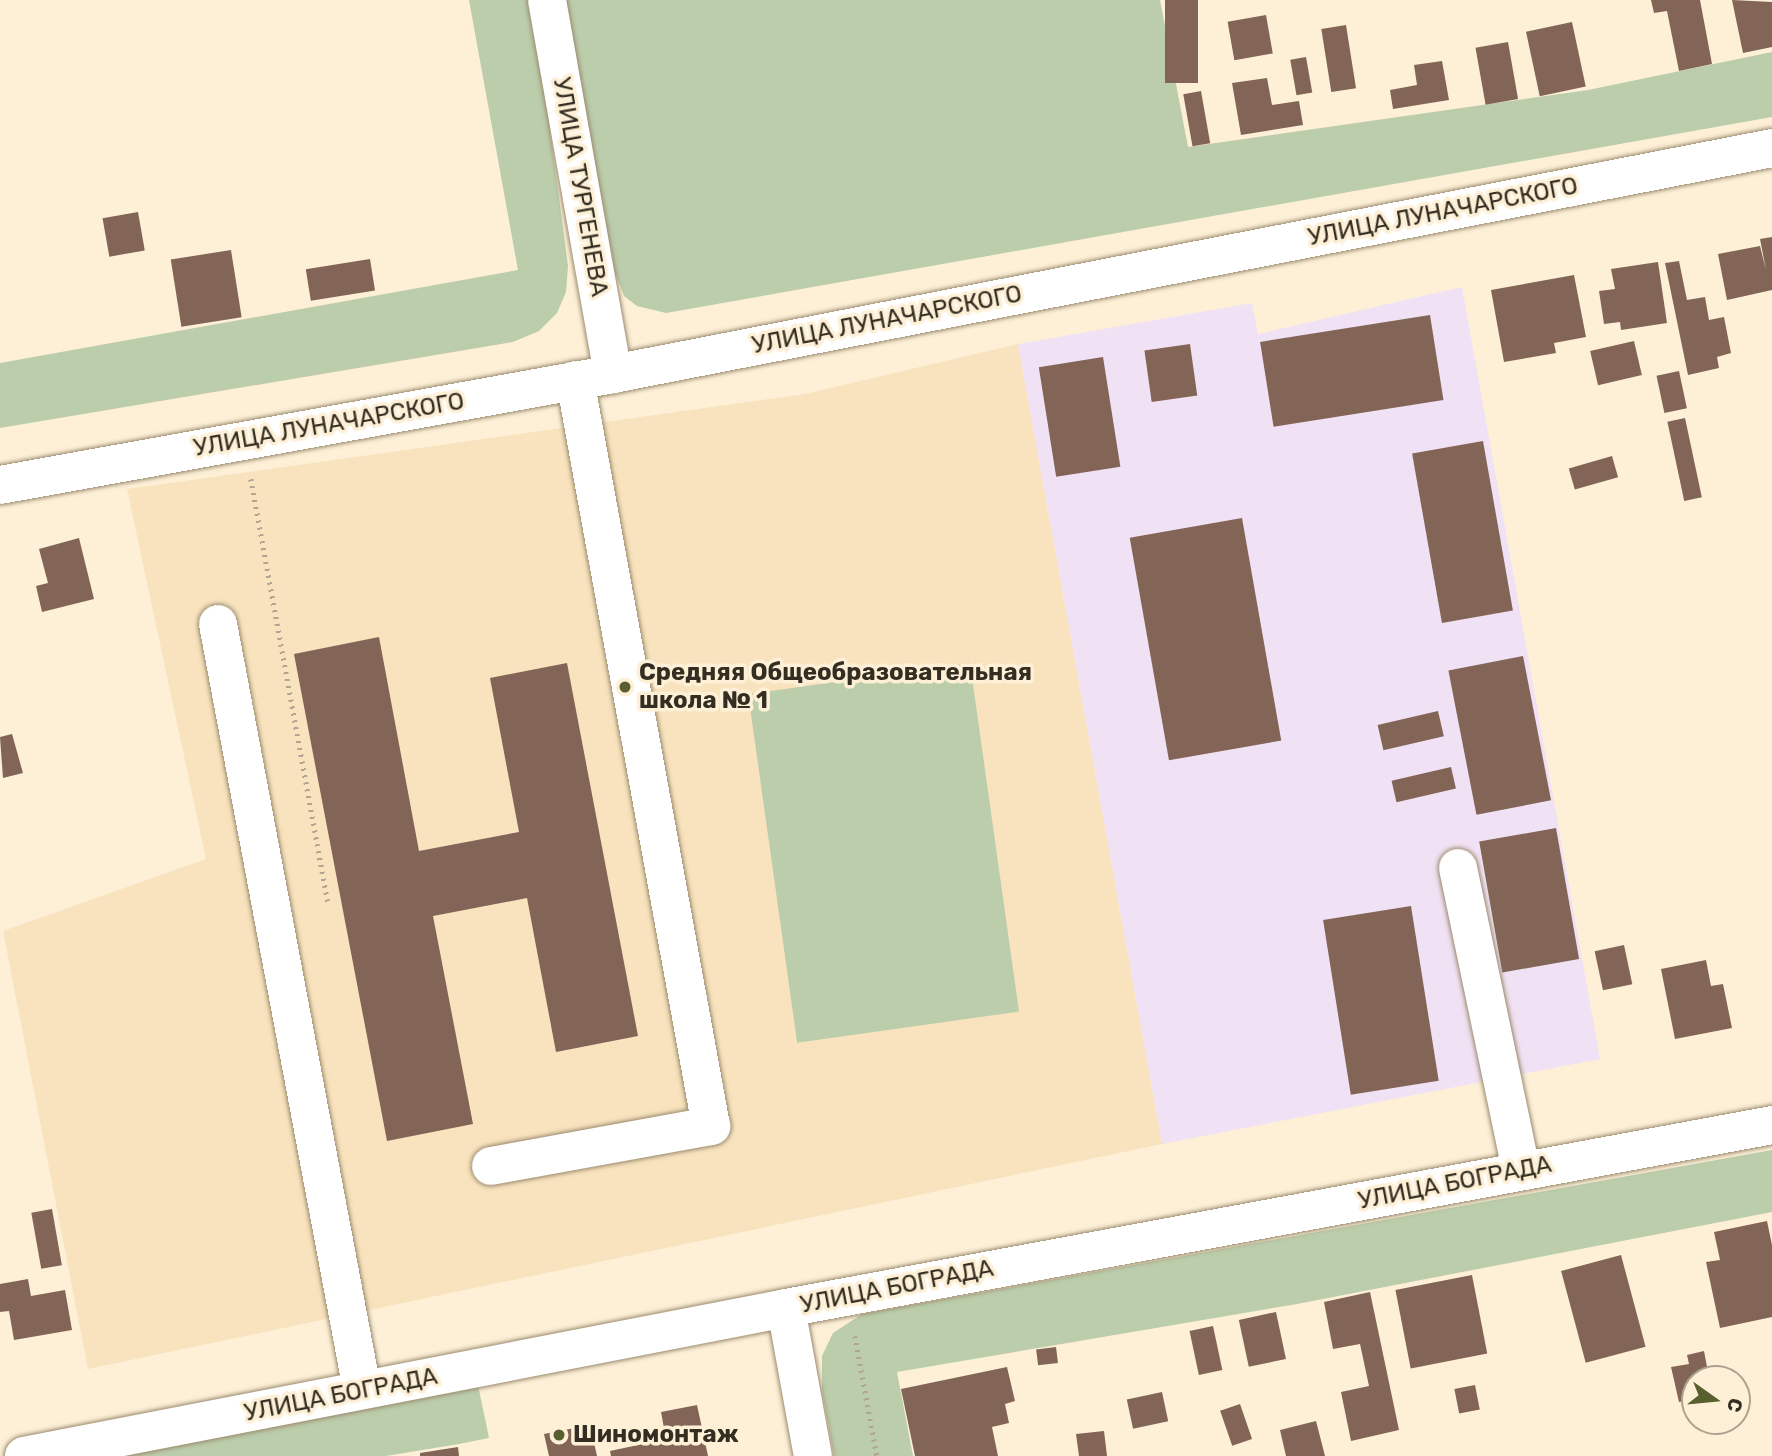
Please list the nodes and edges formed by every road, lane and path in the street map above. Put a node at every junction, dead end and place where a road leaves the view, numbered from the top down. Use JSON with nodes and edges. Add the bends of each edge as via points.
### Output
{"nodes":[{"id":1,"x":547,"y":0,"type":"edge"},
{"id":2,"x":1772,"y":148,"type":"edge"},
{"id":3,"x":613,"y":374,"type":"junction"},
{"id":4,"x":575,"y":380,"type":"junction"},
{"id":5,"x":244,"y":440,"type":"junction"},
{"id":6,"x":0,"y":485,"type":"edge"},
{"id":7,"x":218,"y":624,"type":"dead end"},
{"id":8,"x":1458,"y":868,"type":"dead end"},
{"id":9,"x":328,"y":902,"type":"dead end"},
{"id":10,"x":1772,"y":1125,"type":"edge"},
{"id":11,"x":491,"y":1166,"type":"dead end"},
{"id":12,"x":1521,"y":1170,"type":"junction"},
{"id":13,"x":847,"y":1297,"type":"junction"},
{"id":14,"x":786,"y":1308,"type":"junction"},
{"id":15,"x":362,"y":1390,"type":"junction"},
{"id":16,"x":24,"y":1456,"type":"edge"},
{"id":17,"x":813,"y":1456,"type":"edge"},
{"id":18,"x":877,"y":1456,"type":"edge"}],
"edges":[{"from":1,"to":3,"type":"street","name":"УЛИЦА ТУРГЕНЕВА"},
{"from":2,"to":3,"type":"street","name":"УЛИЦА ЛУНАЧАРСКОГО"},
{"from":3,"to":4,"type":"street","name":"УЛИЦА ЛУНАЧАРСКОГО"},
{"from":4,"to":5,"type":"street","name":"УЛИЦА ЛУНАЧАРСКОГО"},
{"from":4,"to":11,"type":"street","via":[[710,1126]]},
{"from":5,"to":6,"type":"street","name":"УЛИЦА ЛУНАЧАРСКОГО"},
{"from":5,"to":9,"type":"path"},
{"from":7,"to":15,"type":"street"},
{"from":8,"to":12,"type":"street"},
{"from":10,"to":12,"type":"street","name":"УЛИЦА БОГРАДА"},
{"from":12,"to":13,"type":"street","name":"УЛИЦА БОГРАДА"},
{"from":13,"to":14,"type":"street","name":"УЛИЦА БОГРАДА"},
{"from":13,"to":18,"type":"path"},
{"from":14,"to":15,"type":"street","name":"УЛИЦА БОГРАДА"},
{"from":14,"to":17,"type":"street"},
{"from":15,"to":16,"type":"street","name":"УЛИЦА БОГРАДА"}]}
